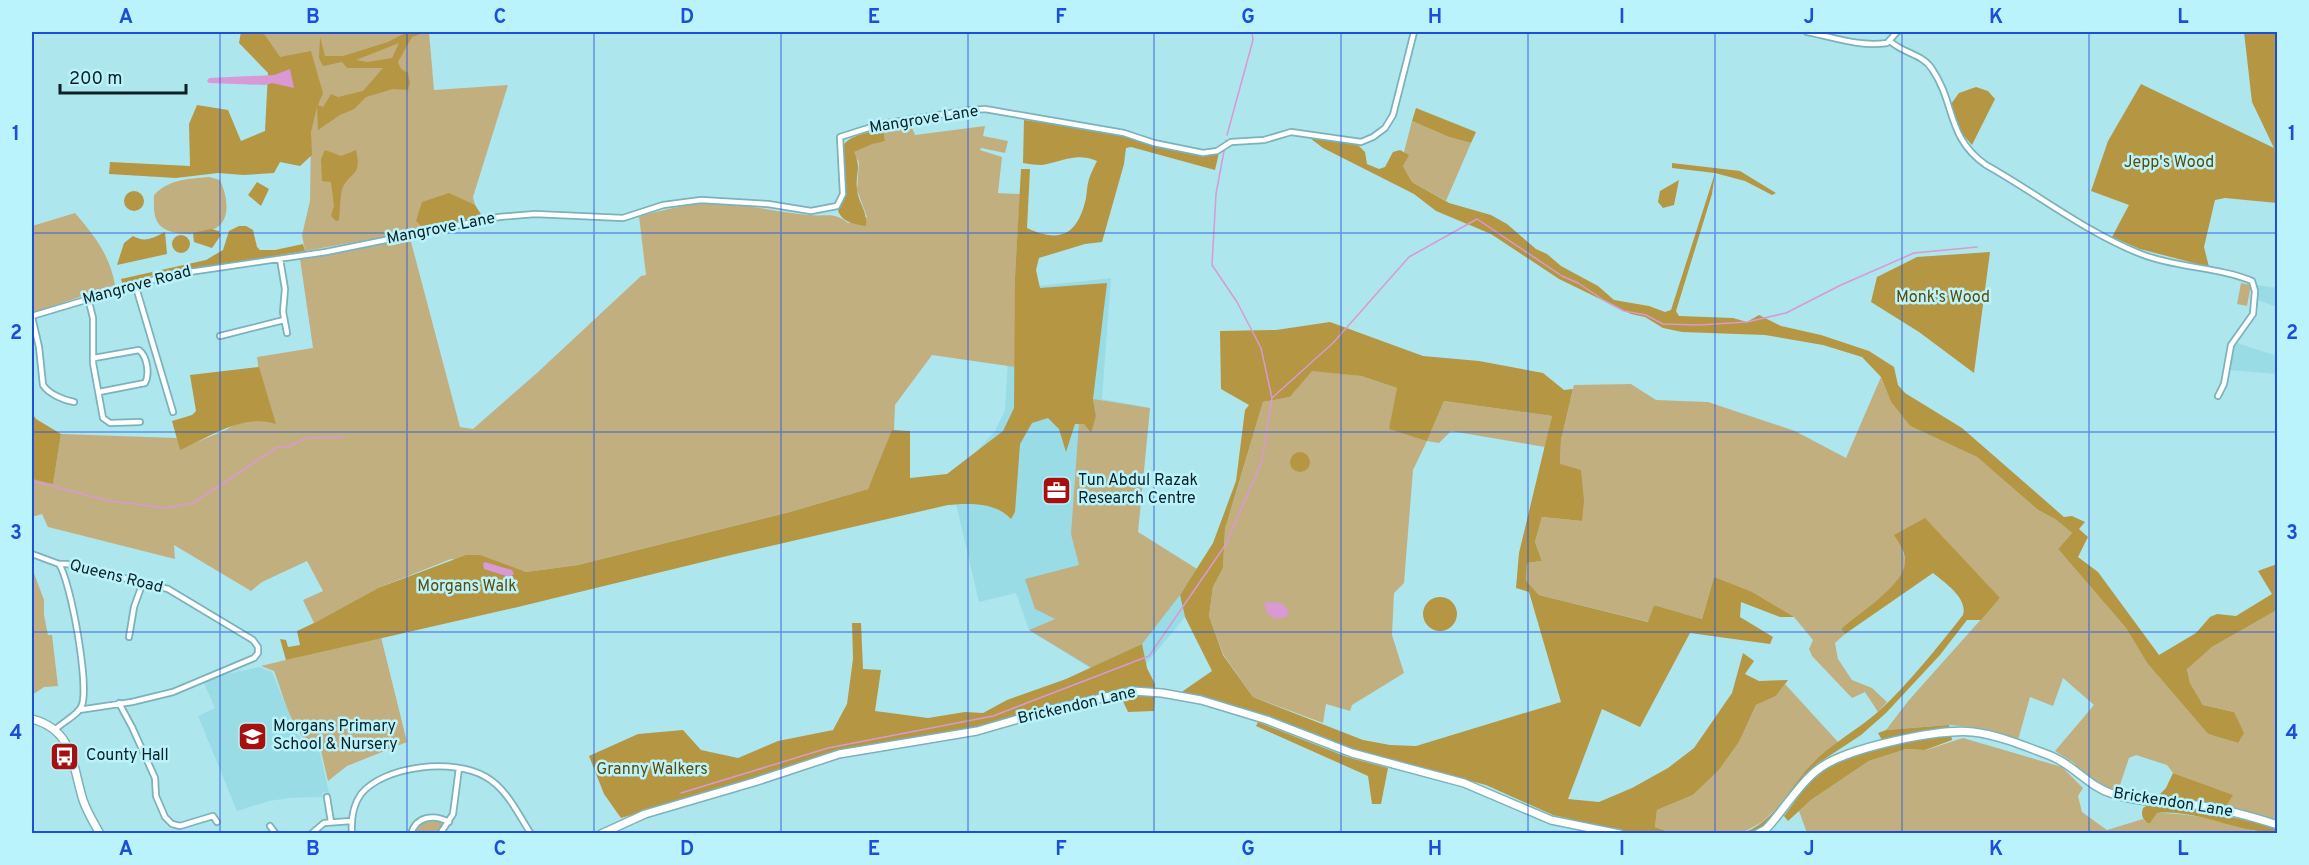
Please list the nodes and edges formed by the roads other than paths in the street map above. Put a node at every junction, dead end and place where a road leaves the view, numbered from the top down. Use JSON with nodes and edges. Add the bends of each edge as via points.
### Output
{"nodes":[{"id":1,"x":1414,"y":32,"type":"edge"},
{"id":2,"x":1807,"y":32,"type":"edge"},
{"id":3,"x":1897,"y":32,"type":"edge"},
{"id":4,"x":1890,"y":41,"type":"junction"},
{"id":5,"x":280,"y":259,"type":"junction"},
{"id":6,"x":135,"y":284,"type":"junction"},
{"id":7,"x":88,"y":298,"type":"junction"},
{"id":8,"x":32,"y":316,"type":"edge"},
{"id":9,"x":284,"y":320,"type":"junction"},
{"id":10,"x":287,"y":333,"type":"dead end"},
{"id":11,"x":220,"y":336,"type":"dead end"},
{"id":12,"x":94,"y":358,"type":"junction"},
{"id":13,"x":40,"y":373,"type":"junction"},
{"id":14,"x":32,"y":375,"type":"edge"},
{"id":15,"x":99,"y":392,"type":"junction"},
{"id":16,"x":2218,"y":396,"type":"dead end"},
{"id":17,"x":74,"y":402,"type":"dead end"},
{"id":18,"x":173,"y":412,"type":"dead end"},
{"id":19,"x":140,"y":422,"type":"dead end"},
{"id":20,"x":32,"y":554,"type":"edge"},
{"id":21,"x":59,"y":564,"type":"junction"},
{"id":22,"x":143,"y":582,"type":"junction"},
{"id":23,"x":129,"y":637,"type":"dead end"},
{"id":24,"x":119,"y":703,"type":"junction"},
{"id":25,"x":79,"y":710,"type":"junction"},
{"id":26,"x":32,"y":719,"type":"edge"},
{"id":27,"x":55,"y":729,"type":"junction"},
{"id":28,"x":459,"y":768,"type":"junction"},
{"id":29,"x":327,"y":797,"type":"dead end"},
{"id":30,"x":351,"y":821,"type":"junction"},
{"id":31,"x":217,"y":822,"type":"dead end"},
{"id":32,"x":331,"y":822,"type":"junction"},
{"id":33,"x":449,"y":822,"type":"junction"},
{"id":34,"x":2277,"y":825,"type":"edge"},
{"id":35,"x":270,"y":826,"type":"dead end"},
{"id":36,"x":100,"y":834,"type":"edge"},
{"id":37,"x":276,"y":834,"type":"edge"},
{"id":38,"x":311,"y":834,"type":"edge"},
{"id":39,"x":351,"y":834,"type":"edge"},
{"id":40,"x":411,"y":834,"type":"edge"},
{"id":41,"x":440,"y":834,"type":"edge"},
{"id":42,"x":531,"y":834,"type":"edge"},
{"id":43,"x":601,"y":834,"type":"edge"},
{"id":44,"x":1620,"y":834,"type":"edge"},
{"id":45,"x":1757,"y":834,"type":"edge"}],
"edges":[{"from":1,"to":5,"type":"street","name":"Mangrove Lane","via":[[1393,115],[1379,133],[1361,142],[1299,131],[1264,140],[1230,142],[1203,153],[1105,129],[994,110],[970,110],[881,124],[840,137],[843,194],[837,206],[826,209],[811,211],[701,200],[663,205],[623,218],[516,215]]},
{"from":2,"to":4,"type":"street","via":[[1854,43]]},
{"from":3,"to":4,"type":"street"},
{"from":4,"to":16,"type":"street","via":[[1930,65],[1942,86],[1960,139],[1986,165],[2141,254],[2252,281],[2253,314],[2232,342]]},
{"from":5,"to":6,"type":"street","name":"Mangrove Road","via":[[186,272]]},
{"from":5,"to":9,"type":"street","via":[[285,289]]},
{"from":6,"to":7,"type":"street","name":"Mangrove Road"},
{"from":6,"to":18,"type":"street"},
{"from":7,"to":8,"type":"street","name":"Mangrove Road"},
{"from":7,"to":12,"type":"street"},
{"from":8,"to":13,"type":"street"},
{"from":9,"to":10,"type":"street"},
{"from":9,"to":11,"type":"street"},
{"from":12,"to":15,"type":"street"},
{"from":12,"to":15,"type":"street","via":[[139,350],[148,375],[145,383]]},
{"from":13,"to":14,"type":"street"},
{"from":13,"to":17,"type":"street","via":[[47,390]]},
{"from":15,"to":19,"type":"street","via":[[106,422]]},
{"from":20,"to":21,"type":"street","name":"Queens Road"},
{"from":21,"to":22,"type":"street","name":"Queens Road"},
{"from":21,"to":25,"type":"street","via":[[68,584],[77,634],[83,700]]},
{"from":22,"to":23,"type":"street"},
{"from":22,"to":24,"type":"street","name":"Queens Road","via":[[182,596],[258,645],[258,653],[192,685]]},
{"from":24,"to":25,"type":"street"},
{"from":24,"to":31,"type":"street","via":[[152,773],[156,796],[167,820],[180,826],[213,816]]},
{"from":25,"to":27,"type":"street"},
{"from":26,"to":27,"type":"street"},
{"from":27,"to":36,"type":"street","via":[[66,743],[84,802]]},
{"from":28,"to":30,"type":"street","via":[[417,768],[380,779],[358,799]]},
{"from":28,"to":33,"type":"street","via":[[456,804]]},
{"from":28,"to":42,"type":"street","via":[[483,775],[500,787]]},
{"from":29,"to":32,"type":"street"},
{"from":30,"to":32,"type":"street"},
{"from":30,"to":39,"type":"street"},
{"from":32,"to":38,"type":"street"},
{"from":33,"to":40,"type":"street","via":[[424,818]]},
{"from":33,"to":41,"type":"street"},
{"from":34,"to":45,"type":"street","name":"Brickendon Lane","via":[[2226,810],[2111,794],[2053,757],[1990,736],[1956,731],[1857,750],[1830,762],[1817,770],[1766,829]]},
{"from":35,"to":37,"type":"street"},
{"from":43,"to":44,"type":"street","name":"Brickendon Lane","via":[[645,814],[839,753],[977,731],[1133,691],[1201,700],[1352,753],[1464,783],[1551,820]]}]}
